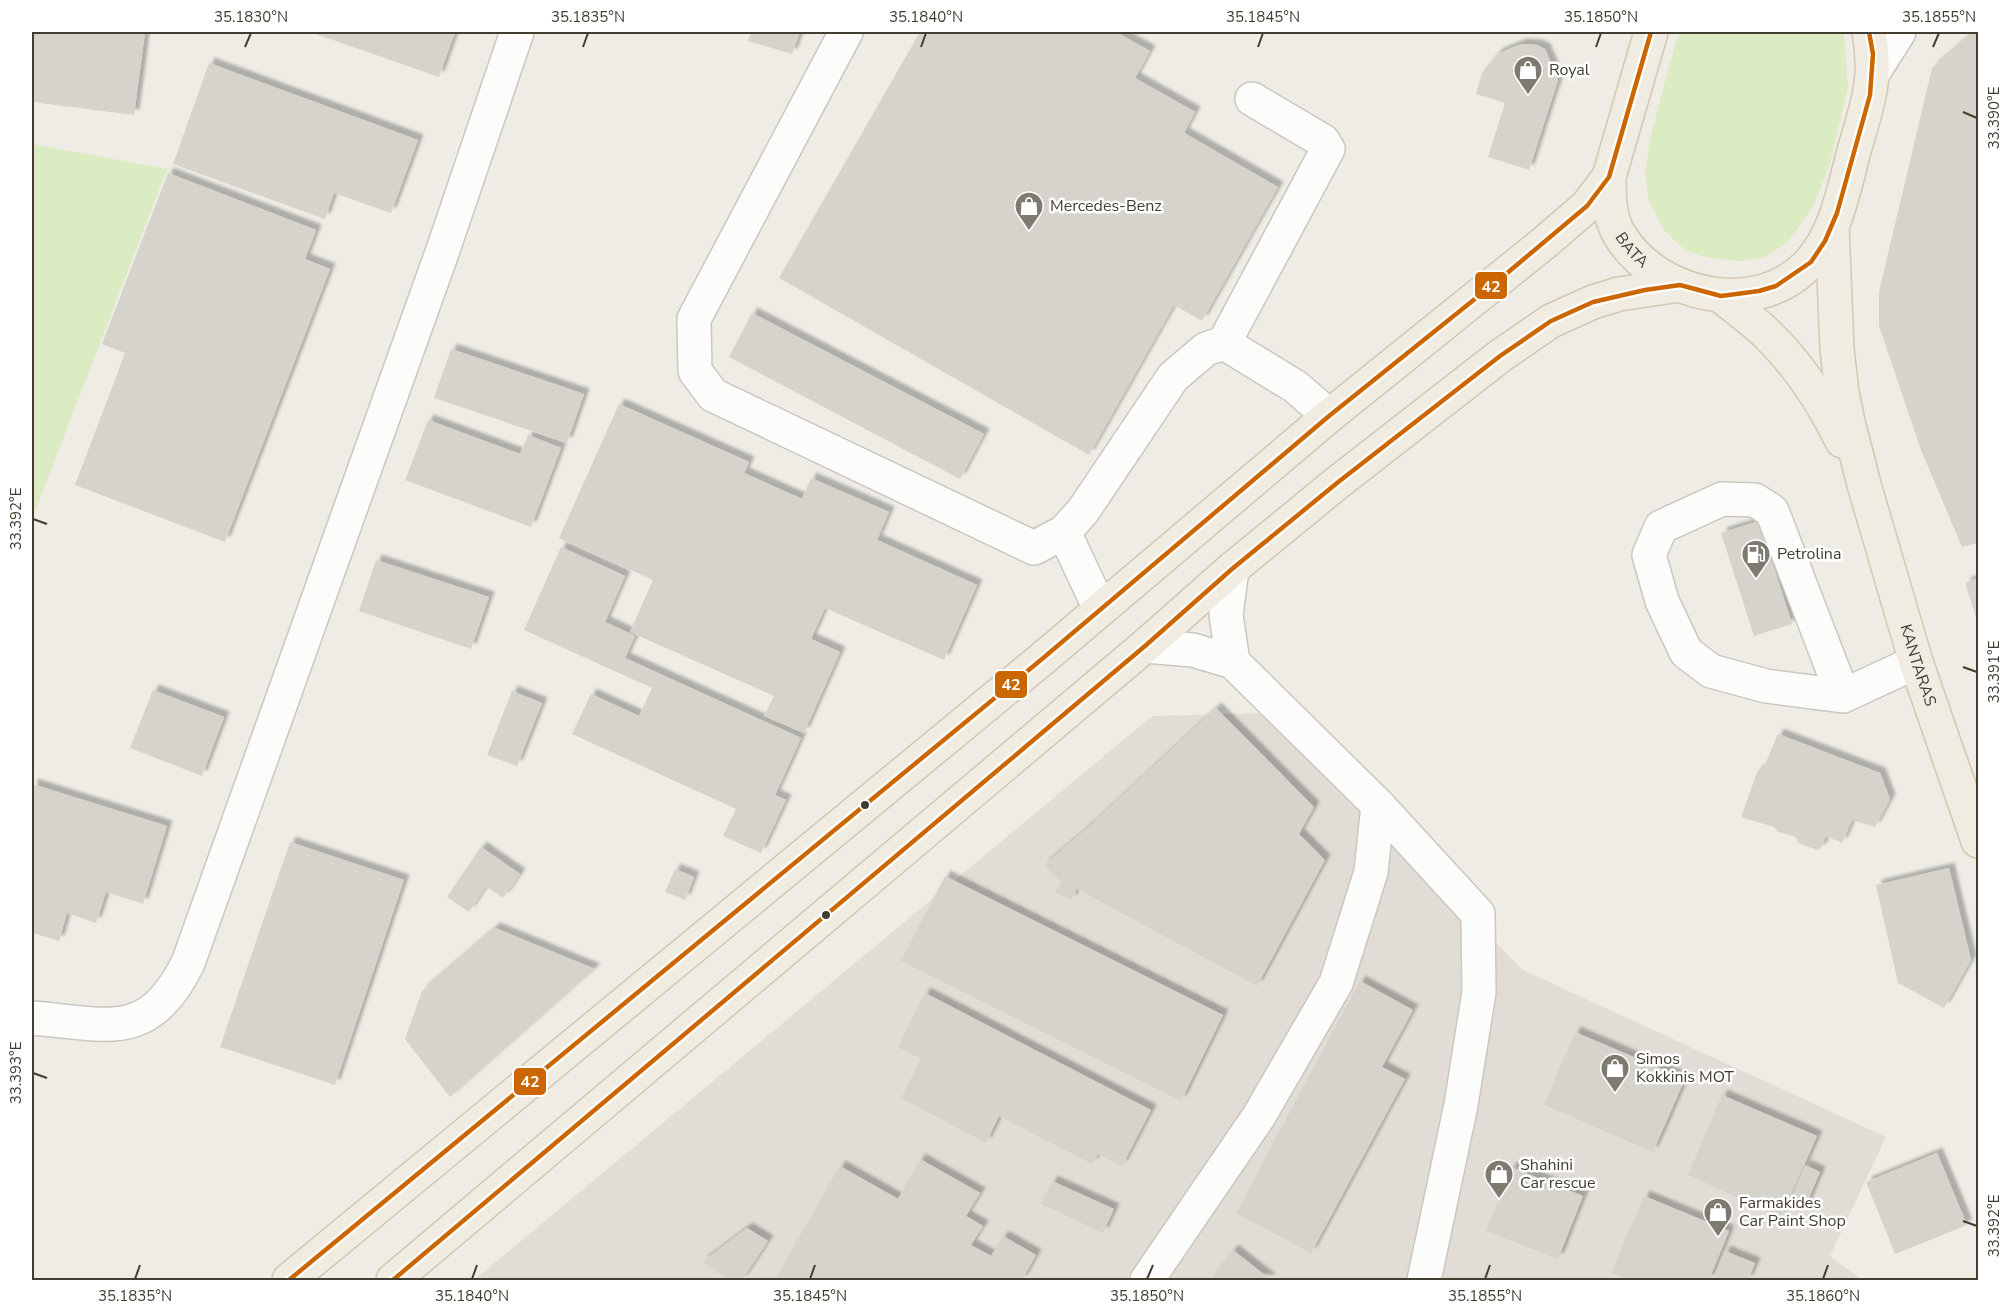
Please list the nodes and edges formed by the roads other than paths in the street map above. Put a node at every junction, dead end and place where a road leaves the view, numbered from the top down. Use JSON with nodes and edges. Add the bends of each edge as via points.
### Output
{"nodes":[{"id":1,"x":517,"y":32,"type":"edge"},
{"id":2,"x":846,"y":32,"type":"edge"},
{"id":3,"x":1651,"y":32,"type":"edge"},
{"id":4,"x":1869,"y":32,"type":"edge"},
{"id":5,"x":1899,"y":32,"type":"edge"},
{"id":6,"x":1873,"y":73,"type":"junction"},
{"id":7,"x":1252,"y":99,"type":"dead end"},
{"id":8,"x":1609,"y":177,"type":"junction"},
{"id":9,"x":1832,"y":226,"type":"junction"},
{"id":10,"x":1680,"y":285,"type":"junction"},
{"id":11,"x":1721,"y":296,"type":"junction"},
{"id":12,"x":1224,"y":344,"type":"junction"},
{"id":13,"x":1329,"y":416,"type":"junction"},
{"id":14,"x":1865,"y":488,"type":"junction"},
{"id":15,"x":1064,"y":531,"type":"junction"},
{"id":16,"x":1232,"y":569,"type":"junction"},
{"id":17,"x":1100,"y":609,"type":"junction"},
{"id":18,"x":1145,"y":646,"type":"junction"},
{"id":19,"x":1233,"y":662,"type":"junction"},
{"id":20,"x":1916,"y":662,"type":"junction"},
{"id":21,"x":1843,"y":696,"type":"junction"},
{"id":22,"x":1378,"y":805,"type":"junction"},
{"id":23,"x":1978,"y":841,"type":"edge"},
{"id":24,"x":32,"y":1018,"type":"edge"},
{"id":25,"x":289,"y":1281,"type":"edge"},
{"id":26,"x":393,"y":1281,"type":"edge"},
{"id":27,"x":1147,"y":1281,"type":"edge"},
{"id":28,"x":1424,"y":1281,"type":"edge"}],
"edges":[{"from":1,"to":24,"type":"street","via":[[188,963],[166,999],[138,1020],[106,1024]]},
{"from":2,"to":15,"type":"street","via":[[694,319],[694,371],[713,395],[1034,548]]},
{"from":3,"to":8,"type":"main road","name":"BATA"},
{"from":4,"to":6,"type":"main road","name":"BATA"},
{"from":5,"to":6,"type":"street"},
{"from":6,"to":9,"type":"main road","name":"BATA"},
{"from":7,"to":12,"type":"street","via":[[1323,141],[1328,149]]},
{"from":8,"to":10,"type":"main road","name":"BATA","via":[[1611,213],[1618,233],[1644,262]]},
{"from":8,"to":13,"type":"main road","via":[[1587,206],[1544,243]]},
{"from":9,"to":11,"type":"main road","name":"BATA","via":[[1811,262],[1776,286]]},
{"from":9,"to":14,"type":"main road","name":"KANTARAS","via":[[1842,393]]},
{"from":10,"to":11,"type":"main road","name":"BATA"},
{"from":10,"to":16,"type":"main road","via":[[1619,294],[1551,321],[1500,356]]},
{"from":11,"to":14,"type":"main road","name":"KANTARAS","via":[[1771,337],[1794,365],[1833,423]]},
{"from":12,"to":13,"type":"street","via":[[1296,387]]},
{"from":12,"to":15,"type":"street","via":[[1206,349],[1173,377],[1083,510]]},
{"from":13,"to":17,"type":"main road"},
{"from":14,"to":20,"type":"main road","name":"KANTARAS"},
{"from":15,"to":17,"type":"street"},
{"from":16,"to":18,"type":"main road"},
{"from":16,"to":19,"type":"street","via":[[1226,615]]},
{"from":17,"to":25,"type":"main road"},
{"from":18,"to":19,"type":"street","via":[[1193,650]]},
{"from":18,"to":26,"type":"main road"},
{"from":19,"to":22,"type":"street"},
{"from":20,"to":21,"type":"street"},
{"from":20,"to":23,"type":"main road","name":"KANTARAS"},
{"from":21,"to":21,"type":"street","via":[[1772,511],[1755,500],[1722,499],[1661,527],[1649,555],[1662,601],[1686,651],[1711,670],[1766,686]]},
{"from":22,"to":27,"type":"street","via":[[1371,872],[1336,983],[1259,1116]]},
{"from":22,"to":28,"type":"street","via":[[1478,914],[1479,992],[1461,1105]]}]}
